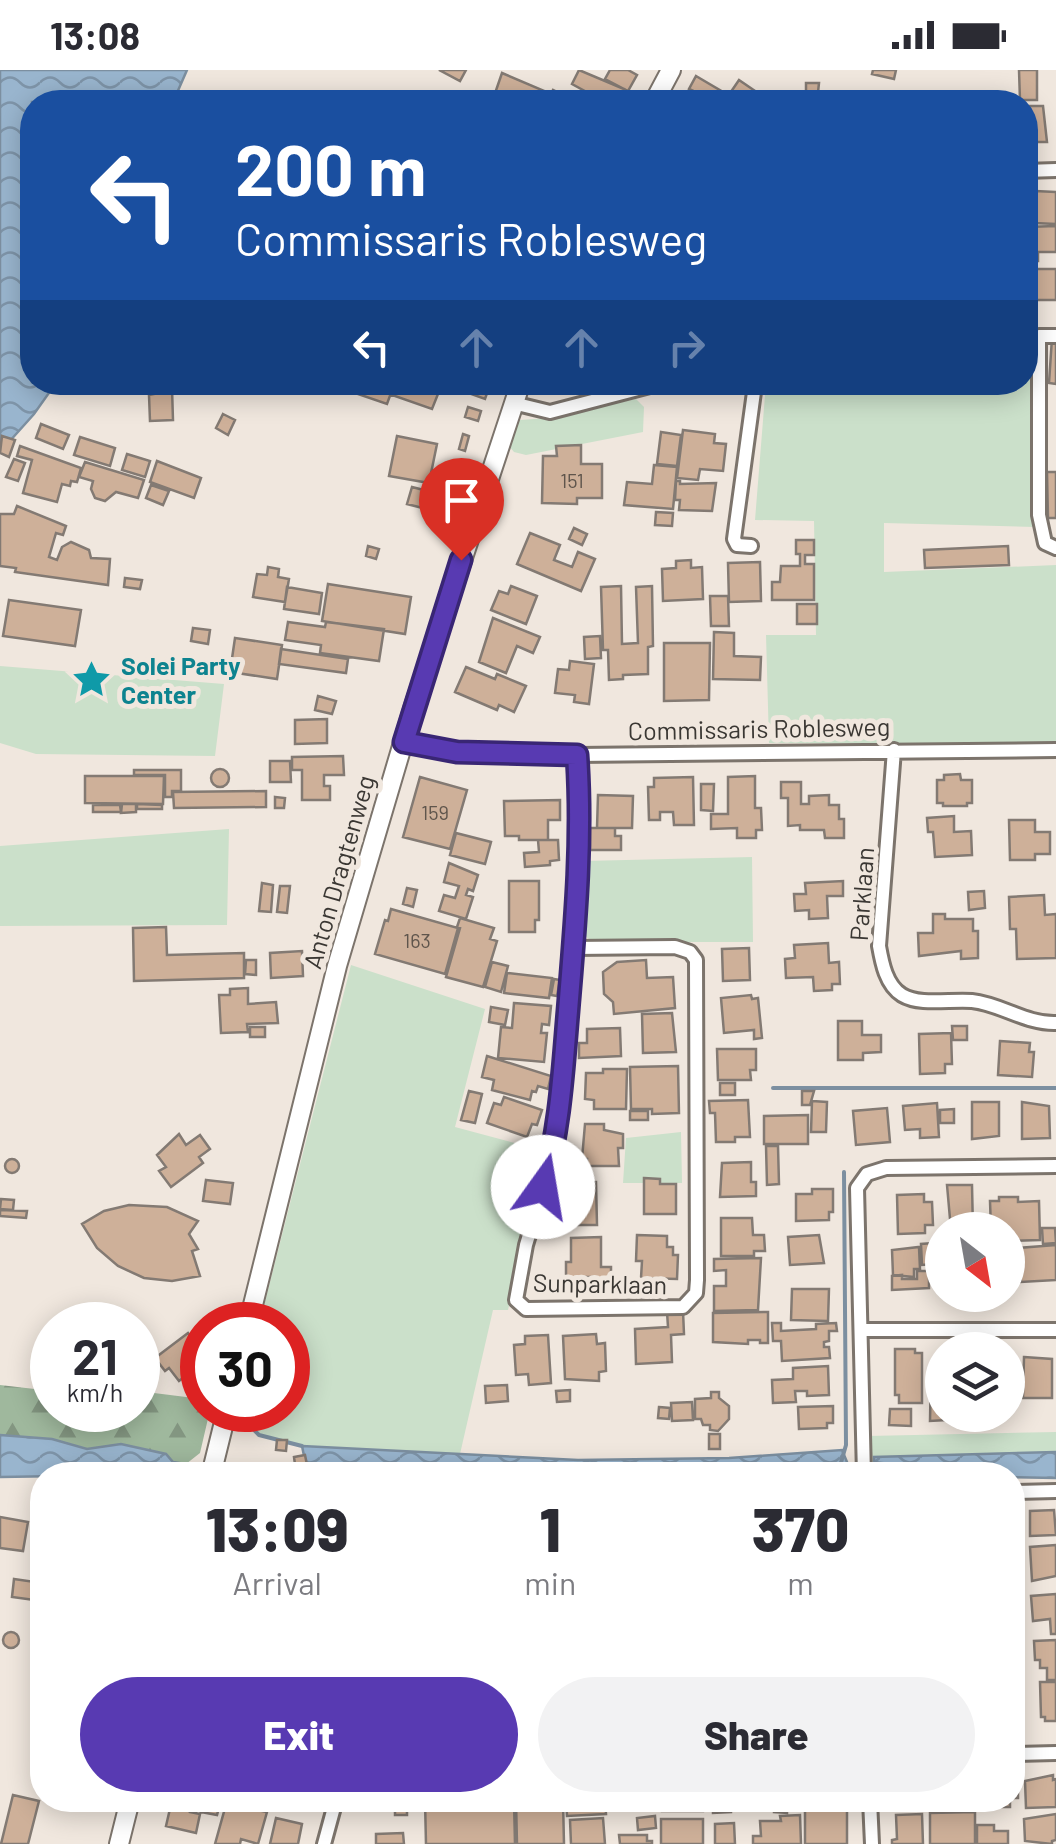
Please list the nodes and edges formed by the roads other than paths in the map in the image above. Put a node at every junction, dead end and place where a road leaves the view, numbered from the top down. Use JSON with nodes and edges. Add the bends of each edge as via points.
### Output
{"nodes":[{"id":1,"x":1056,"y":336,"type":"edge"},
{"id":2,"x":516,"y":395,"type":"edge"},
{"id":3,"x":615,"y":395,"type":"edge"},
{"id":4,"x":754,"y":395,"type":"edge"},
{"id":5,"x":513,"y":403,"type":"junction"},
{"id":6,"x":751,"y":546,"type":"dead end"},
{"id":7,"x":1051,"y":546,"type":"edge"},
{"id":8,"x":404,"y":742,"type":"junction"},
{"id":9,"x":894,"y":750,"type":"junction"},
{"id":10,"x":1056,"y":750,"type":"edge"},
{"id":11,"x":577,"y":755,"type":"junction"},
{"id":12,"x":573,"y":948,"type":"junction"},
{"id":13,"x":1056,"y":1022,"type":"edge"},
{"id":14,"x":1056,"y":1166,"type":"edge"},
{"id":15,"x":254,"y":1302,"type":"edge"},
{"id":16,"x":861,"y":1330,"type":"junction"},
{"id":17,"x":1056,"y":1330,"type":"edge"},
{"id":18,"x":222,"y":1432,"type":"edge"},
{"id":19,"x":214,"y":1462,"type":"edge"},
{"id":20,"x":864,"y":1462,"type":"edge"},
{"id":21,"x":1056,"y":1491,"type":"edge"},
{"id":22,"x":1025,"y":1492,"type":"edge"},
{"id":23,"x":1056,"y":1753,"type":"edge"},
{"id":24,"x":1025,"y":1754,"type":"edge"},
{"id":25,"x":127,"y":1812,"type":"edge"},
{"id":26,"x":333,"y":1812,"type":"edge"},
{"id":27,"x":871,"y":1812,"type":"edge"},
{"id":28,"x":119,"y":1844,"type":"edge"},
{"id":29,"x":324,"y":1844,"type":"edge"},
{"id":30,"x":872,"y":1844,"type":"edge"}],
"edges":[{"from":1,"to":7,"type":"street","via":[[1038,336],[1039,515]]},
{"from":2,"to":5,"type":"main road","name":"Anton Dragtenweg"},
{"from":3,"to":5,"type":"street","via":[[550,412]]},
{"from":4,"to":6,"type":"street","via":[[734,539]]},
{"from":5,"to":8,"type":"main road","name":"Anton Dragtenweg"},
{"from":8,"to":11,"type":"street","name":"Commissaris Roblesweg","via":[[457,752]]},
{"from":8,"to":15,"type":"main road","name":"Anton Dragtenweg","via":[[337,966]]},
{"from":9,"to":10,"type":"street","name":"Commissaris Roblesweg"},
{"from":9,"to":11,"type":"street","name":"Commissaris Roblesweg"},
{"from":9,"to":13,"type":"street","name":"Parklaan","via":[[879,946],[892,987],[904,998],[976,1001]]},
{"from":11,"to":12,"type":"street","name":"Sunparklaan"},
{"from":12,"to":12,"type":"street","name":"Sunparklaan","via":[[552,1158],[516,1300],[526,1309],[684,1307],[697,1280],[696,960],[675,948]]},
{"from":14,"to":16,"type":"street","via":[[886,1168],[866,1174],[857,1188]]},
{"from":16,"to":17,"type":"street"},
{"from":16,"to":20,"type":"street"},
{"from":18,"to":19,"type":"main road"},
{"from":21,"to":22,"type":"street"},
{"from":23,"to":24,"type":"street"},
{"from":25,"to":28,"type":"main road"},
{"from":26,"to":29,"type":"street"},
{"from":27,"to":30,"type":"street"}]}
